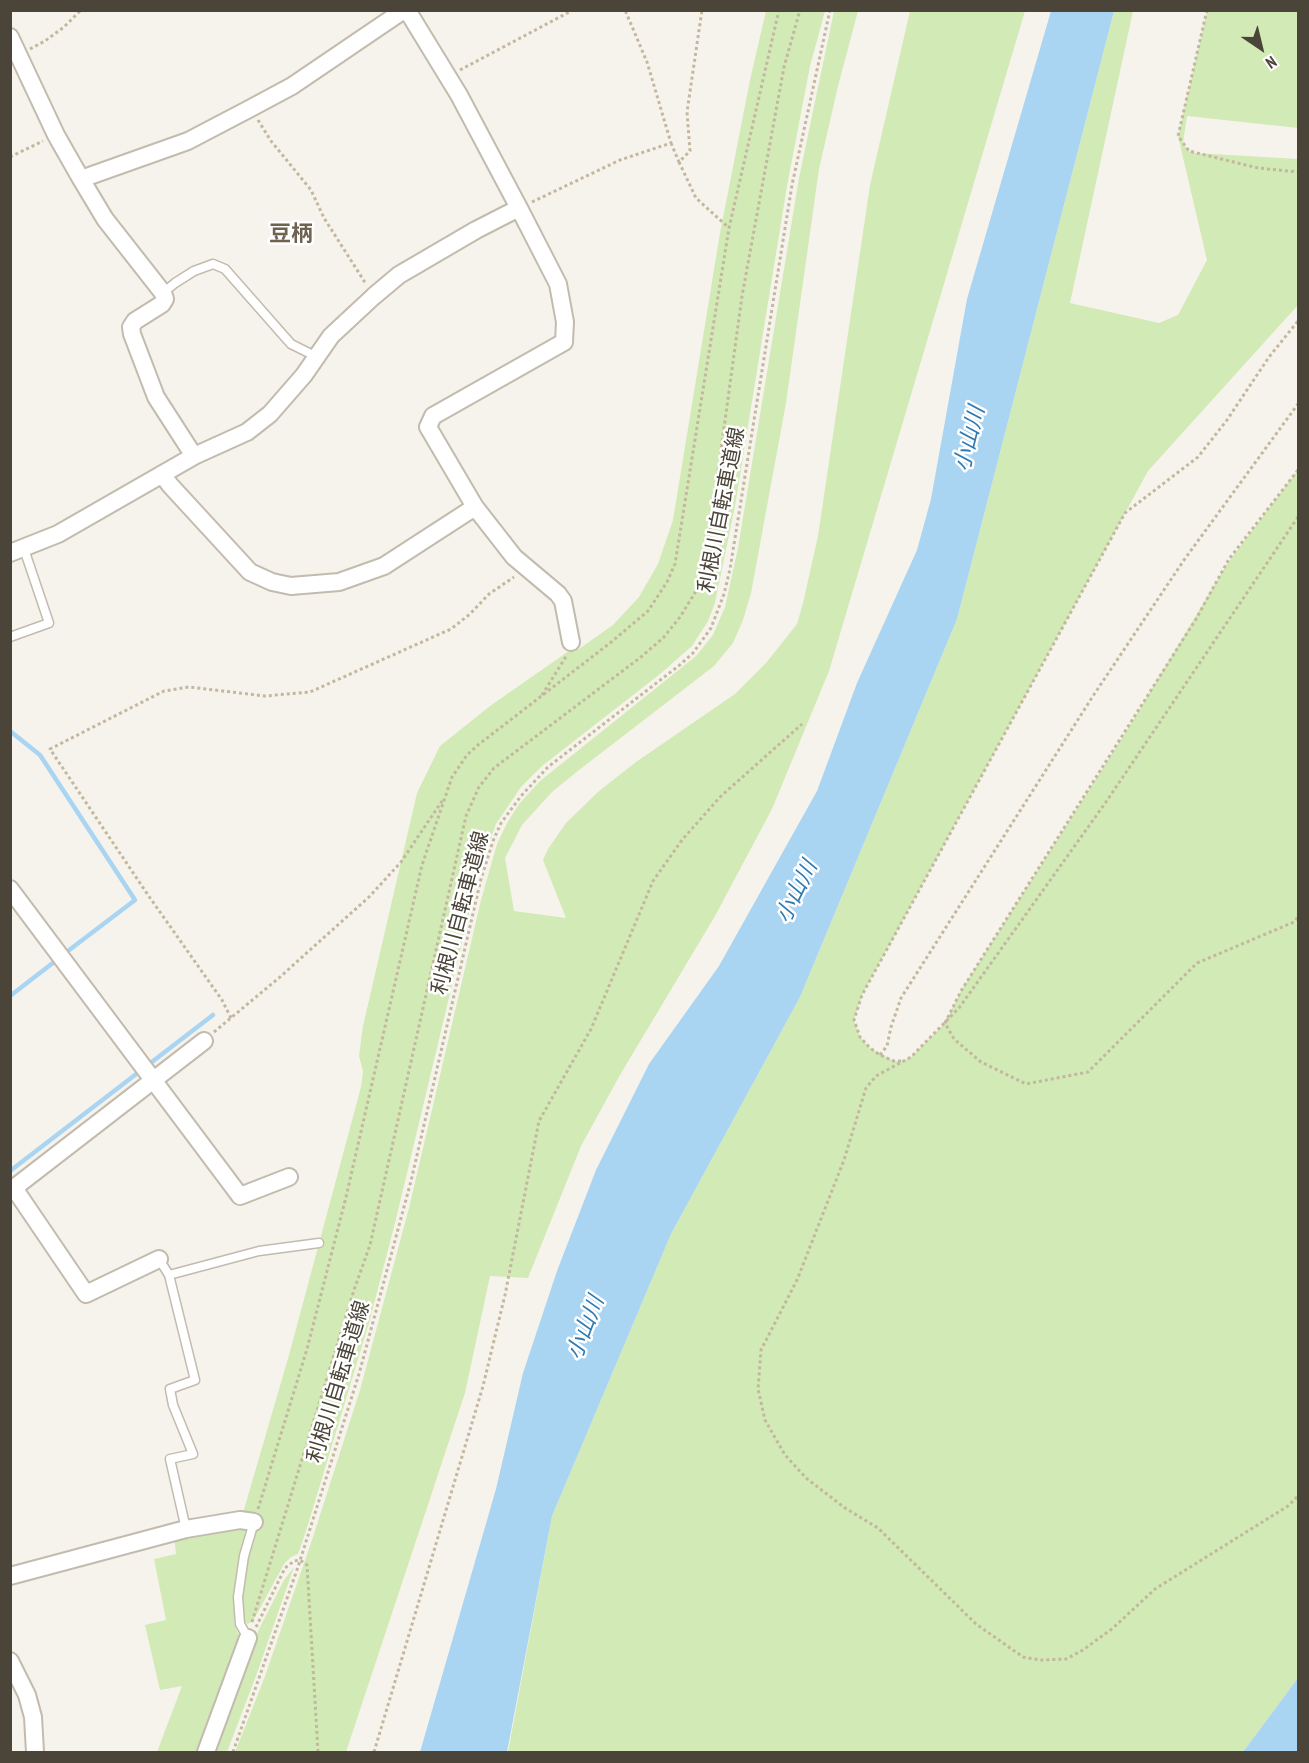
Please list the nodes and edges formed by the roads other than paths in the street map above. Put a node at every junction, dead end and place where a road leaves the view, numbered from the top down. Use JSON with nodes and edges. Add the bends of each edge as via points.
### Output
{"nodes":[{"id":1,"x":405,"y":10,"type":"edge"},
{"id":2,"x":10,"y":37,"type":"edge"},
{"id":3,"x":81,"y":179,"type":"junction"},
{"id":4,"x":519,"y":208,"type":"junction"},
{"id":5,"x":163,"y":293,"type":"junction"},
{"id":6,"x":317,"y":357,"type":"junction"},
{"id":7,"x":194,"y":456,"type":"junction"},
{"id":8,"x":162,"y":474,"type":"junction"},
{"id":9,"x":475,"y":507,"type":"junction"},
{"id":10,"x":17,"y":551,"type":"edge"},
{"id":11,"x":10,"y":637,"type":"edge"},
{"id":12,"x":571,"y":642,"type":"road end"},
{"id":13,"x":10,"y":889,"type":"edge"},
{"id":14,"x":204,"y":1041,"type":"road end"},
{"id":15,"x":153,"y":1079,"type":"junction"},
{"id":16,"x":289,"y":1177,"type":"dead end"},
{"id":17,"x":12,"y":1189,"type":"edge"},
{"id":18,"x":320,"y":1243,"type":"dead end"},
{"id":19,"x":159,"y":1259,"type":"joint"},
{"id":20,"x":169,"y":1275,"type":"junction"},
{"id":21,"x":254,"y":1522,"type":"joint"},
{"id":22,"x":186,"y":1528,"type":"junction"},
{"id":23,"x":10,"y":1576,"type":"edge"},
{"id":24,"x":248,"y":1638,"type":"joint"},
{"id":25,"x":10,"y":1661,"type":"edge"},
{"id":26,"x":35,"y":1752,"type":"edge"},
{"id":27,"x":206,"y":1752,"type":"edge"}],
"edges":[{"from":1,"to":3,"type":"street","via":[[292,86],[188,141]]},
{"from":1,"to":4,"type":"street","via":[[459,95]]},
{"from":2,"to":3,"type":"street"},
{"from":3,"to":5,"type":"street","via":[[105,219]]},
{"from":4,"to":6,"type":"street","via":[[399,274],[331,336]]},
{"from":4,"to":9,"type":"street","via":[[558,284],[565,322],[564,342],[433,416],[428,428]]},
{"from":5,"to":6,"type":"lane","via":[[194,271],[213,264],[225,269],[291,344]]},
{"from":5,"to":7,"type":"street","via":[[162,304],[135,321],[132,334],[156,397]]},
{"from":6,"to":7,"type":"street","via":[[259,424]]},
{"from":7,"to":8,"type":"street"},
{"from":8,"to":9,"type":"street","via":[[250,572],[291,586],[339,582],[374,571]]},
{"from":8,"to":10,"type":"street","via":[[58,534]]},
{"from":9,"to":12,"type":"street","via":[[514,557],[563,601]]},
{"from":10,"to":11,"type":"lane","via":[[49,623]]},
{"from":13,"to":15,"type":"street"},
{"from":14,"to":15,"type":"street"},
{"from":15,"to":16,"type":"street","via":[[240,1196]]},
{"from":15,"to":17,"type":"street"},
{"from":17,"to":19,"type":"street","via":[[86,1294]]},
{"from":18,"to":20,"type":"lane","via":[[259,1251]]},
{"from":19,"to":20,"type":"lane"},
{"from":20,"to":22,"type":"lane","via":[[195,1380],[170,1389],[193,1454],[170,1459]]},
{"from":21,"to":22,"type":"street","via":[[240,1520]]},
{"from":21,"to":24,"type":"lane","via":[[238,1597],[240,1624]]},
{"from":22,"to":23,"type":"street"},
{"from":24,"to":27,"type":"street"},
{"from":25,"to":26,"type":"street","via":[[27,1695]]}]}
